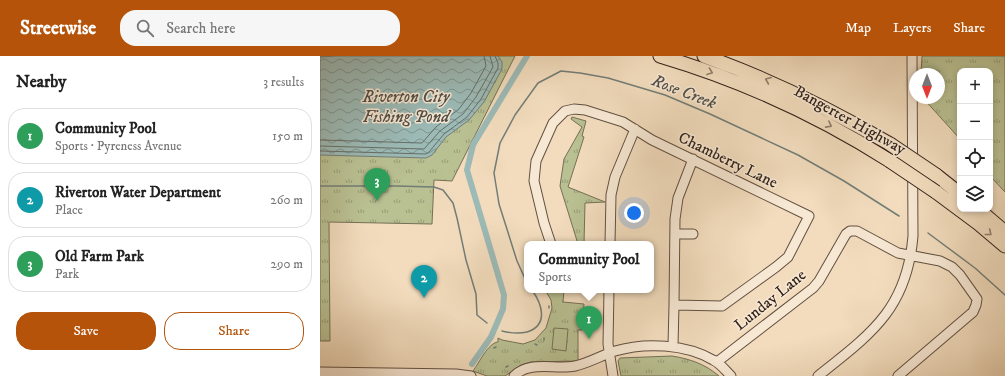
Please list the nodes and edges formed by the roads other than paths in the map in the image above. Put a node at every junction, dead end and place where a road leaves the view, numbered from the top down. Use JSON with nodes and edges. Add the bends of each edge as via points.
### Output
{"nodes":[{"id":1,"x":660,"y":56,"type":"edge"},
{"id":2,"x":704,"y":56,"type":"edge"},
{"id":3,"x":912,"y":56,"type":"edge"},
{"id":4,"x":635,"y":129,"type":"junction"},
{"id":5,"x":693,"y":159,"type":"junction"},
{"id":6,"x":957,"y":192,"type":"edge"},
{"id":7,"x":982,"y":212,"type":"edge"},
{"id":8,"x":1005,"y":232,"type":"edge"},
{"id":9,"x":675,"y":234,"type":"junction"},
{"id":10,"x":693,"y":234,"type":"dead end"},
{"id":11,"x":550,"y":241,"type":"edge"},
{"id":12,"x":610,"y":241,"type":"edge"},
{"id":13,"x":1005,"y":246,"type":"edge"},
{"id":14,"x":911,"y":256,"type":"junction"},
{"id":15,"x":609,"y":293,"type":"edge"},
{"id":16,"x":674,"y":305,"type":"junction"},
{"id":17,"x":673,"y":346,"type":"junction"},
{"id":18,"x":608,"y":353,"type":"junction"},
{"id":19,"x":717,"y":362,"type":"junction"},
{"id":20,"x":320,"y":372,"type":"edge"},
{"id":21,"x":338,"y":374,"type":"edge"},
{"id":22,"x":412,"y":375,"type":"edge"},
{"id":23,"x":471,"y":376,"type":"edge"},
{"id":24,"x":514,"y":376,"type":"edge"},
{"id":25,"x":613,"y":376,"type":"edge"},
{"id":26,"x":731,"y":376,"type":"edge"},
{"id":27,"x":818,"y":376,"type":"edge"},
{"id":28,"x":898,"y":376,"type":"edge"}],
"edges":[{"from":1,"to":13,"type":"highway","name":"Bangerter Highway","one_way":true,"bridge":true,"via":[[722,76],[839,130],[936,192]]},
{"from":6,"to":2,"type":"highway","name":"Bangerter Highway","one_way":true,"bridge":true,"via":[[890,144],[828,109],[759,76]]},
{"from":3,"to":14,"type":"street"},
{"from":4,"to":5,"type":"street","name":"Chamberry Lane"},
{"from":4,"to":11,"type":"street","name":"Chamberry Lane","via":[[623,122],[586,110],[574,109],[565,112],[553,123],[536,161],[534,181]]},
{"from":4,"to":12,"type":"street","via":[[615,177],[611,195]]},
{"from":5,"to":9,"type":"street","via":[[678,198]]},
{"from":5,"to":16,"type":"street","name":"Chamberry Lane","via":[[809,216],[788,256],[722,306]]},
{"from":7,"to":8,"type":"highway"},
{"from":9,"to":10,"type":"street"},
{"from":9,"to":16,"type":"street"},
{"from":14,"to":19,"type":"street","name":"Lunday Lane","via":[[898,253],[858,231],[850,231],[843,237],[813,288]]},
{"from":14,"to":27,"type":"street","via":[[897,297],[881,321],[859,344]]},
{"from":14,"to":28,"type":"street","via":[[935,260],[952,267],[974,292],[977,302],[976,308],[968,317]]},
{"from":15,"to":18,"type":"street"},
{"from":16,"to":17,"type":"street"},
{"from":17,"to":18,"type":"street","via":[[634,346]]},
{"from":17,"to":19,"type":"street","via":[[692,350]]},
{"from":18,"to":24,"type":"street","via":[[575,366],[537,366],[520,370]]},
{"from":18,"to":25,"type":"street"},
{"from":19,"to":26,"type":"street"},
{"from":20,"to":21,"type":"street"},
{"from":21,"to":22,"type":"street"},
{"from":22,"to":23,"type":"street"}]}
